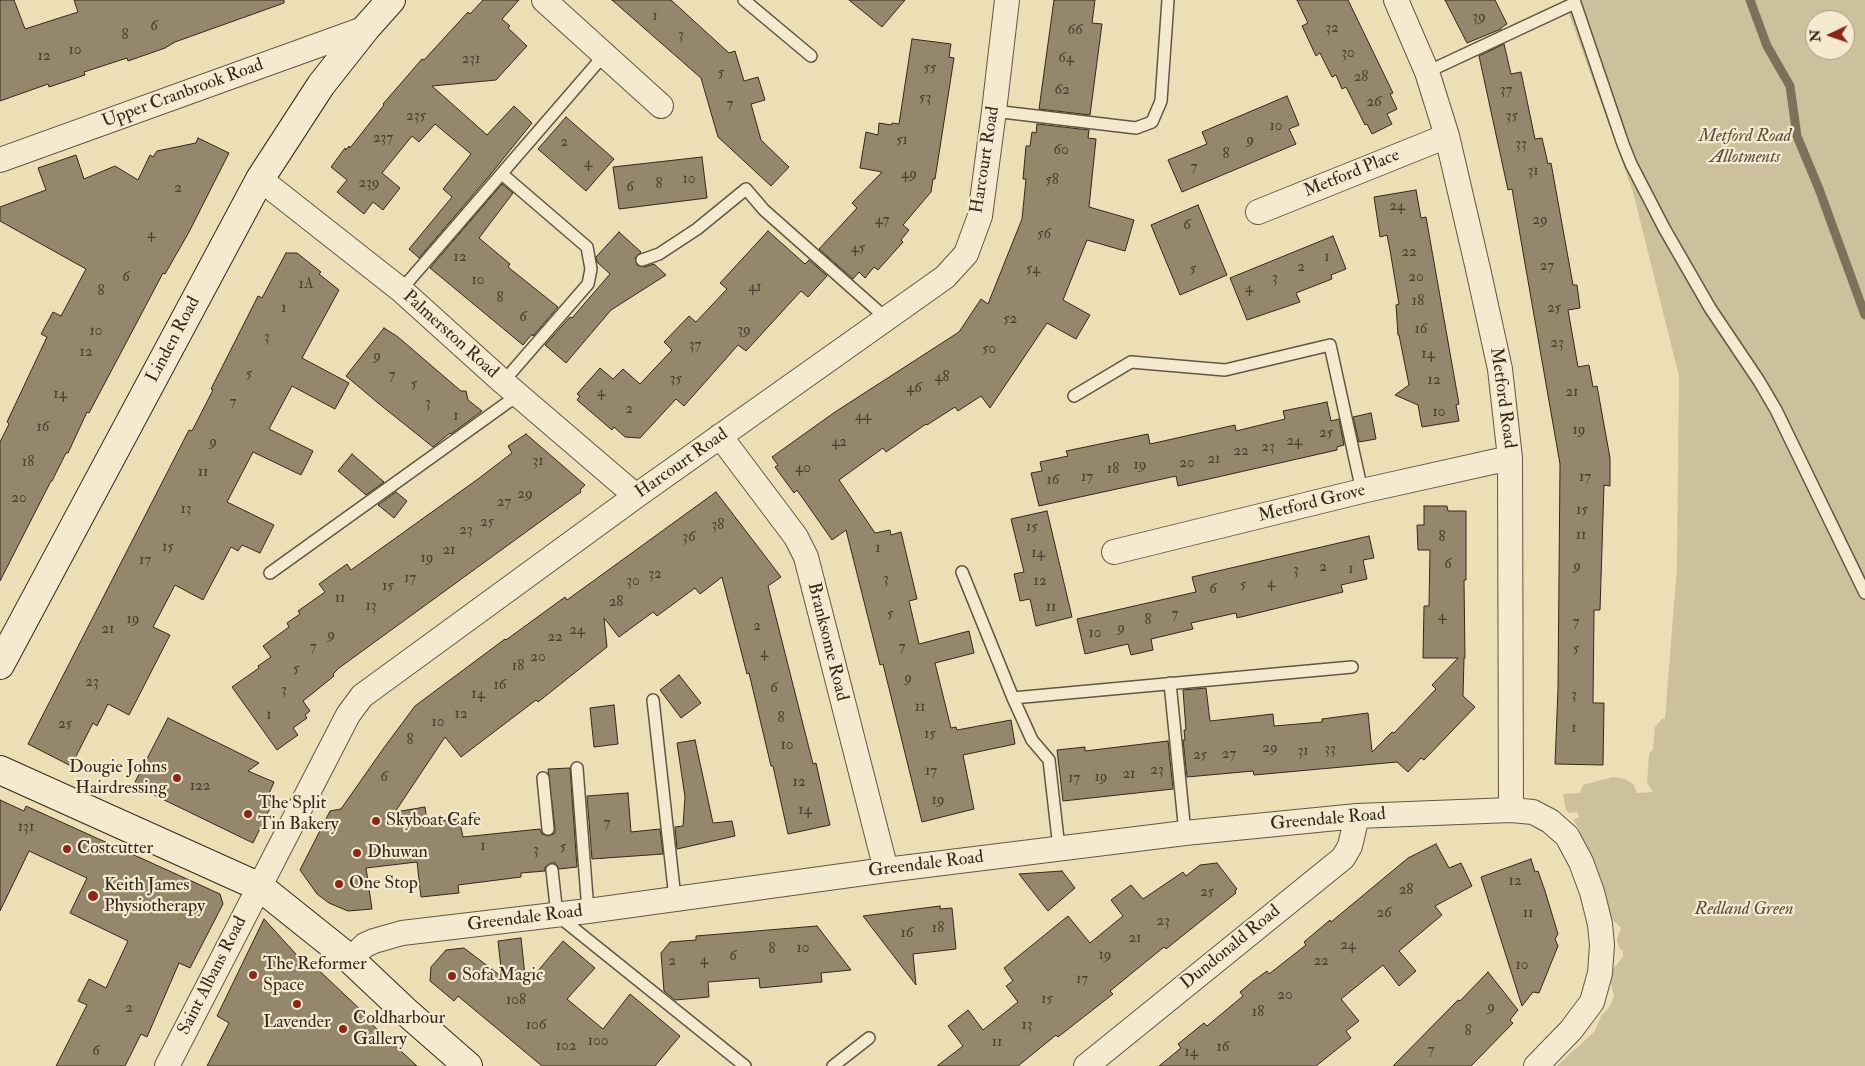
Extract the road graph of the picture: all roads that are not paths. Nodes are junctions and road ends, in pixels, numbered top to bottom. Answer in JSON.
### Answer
{"nodes":[{"id":1,"x":392,"y":0,"type":"edge"},
{"id":2,"x":544,"y":0,"type":"edge"},
{"id":3,"x":744,"y":0,"type":"edge"},
{"id":4,"x":1007,"y":0,"type":"edge"},
{"id":5,"x":1168,"y":0,"type":"edge"},
{"id":6,"x":1396,"y":0,"type":"edge"},
{"id":7,"x":366,"y":28,"type":"junction"},
{"id":8,"x":605,"y":54,"type":"junction"},
{"id":9,"x":812,"y":56,"type":"dead end"},
{"id":10,"x":1427,"y":72,"type":"junction"},
{"id":11,"x":661,"y":106,"type":"dead end"},
{"id":12,"x":994,"y":111,"type":"junction"},
{"id":13,"x":1447,"y":136,"type":"junction"},
{"id":14,"x":0,"y":160,"type":"edge"},
{"id":15,"x":502,"y":174,"type":"junction"},
{"id":16,"x":260,"y":179,"type":"junction"},
{"id":17,"x":1258,"y":212,"type":"dead end"},
{"id":18,"x":642,"y":260,"type":"dead end"},
{"id":19,"x":400,"y":290,"type":"junction"},
{"id":20,"x":887,"y":318,"type":"junction"},
{"id":21,"x":510,"y":388,"type":"junction"},
{"id":22,"x":1074,"y":396,"type":"dead end"},
{"id":23,"x":720,"y":436,"type":"junction"},
{"id":24,"x":1510,"y":458,"type":"junction"},
{"id":25,"x":1362,"y":491,"type":"junction"},
{"id":26,"x":636,"y":496,"type":"junction"},
{"id":27,"x":1114,"y":552,"type":"dead end"},
{"id":28,"x":962,"y":572,"type":"dead end"},
{"id":29,"x":270,"y":573,"type":"dead end"},
{"id":30,"x":1865,"y":593,"type":"edge"},
{"id":31,"x":0,"y":664,"type":"edge"},
{"id":32,"x":1352,"y":667,"type":"dead end"},
{"id":33,"x":1170,"y":683,"type":"junction"},
{"id":34,"x":1013,"y":698,"type":"junction"},
{"id":35,"x":653,"y":700,"type":"dead end"},
{"id":36,"x":577,"y":768,"type":"dead end"},
{"id":37,"x":0,"y":770,"type":"edge"},
{"id":38,"x":543,"y":778,"type":"dead end"},
{"id":39,"x":1511,"y":810,"type":"junction"},
{"id":40,"x":1357,"y":816,"type":"junction"},
{"id":41,"x":548,"y":829,"type":"dead end"},
{"id":42,"x":1185,"y":833,"type":"junction"},
{"id":43,"x":1059,"y":848,"type":"junction"},
{"id":44,"x":552,"y":870,"type":"dead end"},
{"id":45,"x":886,"y":870,"type":"junction"},
{"id":46,"x":260,"y":887,"type":"junction"},
{"id":47,"x":675,"y":898,"type":"junction"},
{"id":48,"x":588,"y":911,"type":"junction"},
{"id":49,"x":557,"y":915,"type":"junction"},
{"id":50,"x":350,"y":959,"type":"junction"},
{"id":51,"x":869,"y":1038,"type":"dead end"},
{"id":52,"x":167,"y":1066,"type":"edge"},
{"id":53,"x":468,"y":1066,"type":"edge"},
{"id":54,"x":745,"y":1066,"type":"edge"},
{"id":55,"x":833,"y":1066,"type":"edge"},
{"id":56,"x":1086,"y":1066,"type":"edge"},
{"id":57,"x":1536,"y":1066,"type":"edge"}],
"edges":[{"from":1,"to":7,"type":"main road","name":"Linden Road"},
{"from":2,"to":8,"type":"street"},
{"from":3,"to":9,"type":"lane"},
{"from":4,"to":12,"type":"street","name":"Harcourt Road"},
{"from":5,"to":12,"type":"lane"},
{"from":6,"to":10,"type":"street","name":"Metford Road"},
{"from":7,"to":14,"type":"street","name":"Upper Cranbrook Road"},
{"from":7,"to":16,"type":"main road","name":"Linden Road"},
{"from":8,"to":11,"type":"street"},
{"from":8,"to":15,"type":"lane"},
{"from":10,"to":13,"type":"street","name":"Metford Road"},
{"from":10,"to":30,"type":"lane"},
{"from":12,"to":20,"type":"street","name":"Harcourt Road"},
{"from":13,"to":17,"type":"street","name":"Metford Place"},
{"from":13,"to":24,"type":"street","name":"Metford Road"},
{"from":15,"to":19,"type":"lane"},
{"from":15,"to":21,"type":"lane"},
{"from":16,"to":19,"type":"street","name":"Palmerston Road"},
{"from":16,"to":31,"type":"main road","name":"Linden Road"},
{"from":18,"to":20,"type":"lane"},
{"from":19,"to":21,"type":"street","name":"Palmerston Road"},
{"from":20,"to":23,"type":"street","name":"Harcourt Road"},
{"from":21,"to":26,"type":"street","name":"Palmerston Road"},
{"from":21,"to":29,"type":"lane"},
{"from":22,"to":25,"type":"lane"},
{"from":23,"to":26,"type":"street","name":"Harcourt Road"},
{"from":23,"to":45,"type":"street","name":"Branksome Road"},
{"from":24,"to":25,"type":"street","name":"Metford Grove"},
{"from":24,"to":39,"type":"street","name":"Metford Road"},
{"from":25,"to":27,"type":"street","name":"Metford Grove"},
{"from":26,"to":46,"type":"street","name":"Harcourt Road"},
{"from":28,"to":34,"type":"lane"},
{"from":32,"to":33,"type":"lane"},
{"from":33,"to":34,"type":"lane"},
{"from":33,"to":42,"type":"lane"},
{"from":34,"to":43,"type":"lane"},
{"from":35,"to":47,"type":"lane"},
{"from":36,"to":48,"type":"lane"},
{"from":37,"to":46,"type":"main road"},
{"from":38,"to":41,"type":"lane"},
{"from":39,"to":40,"type":"street","name":"Greendale Road"},
{"from":39,"to":57,"type":"street","name":"Greendale Road"},
{"from":40,"to":42,"type":"street","name":"Greendale Road"},
{"from":40,"to":56,"type":"street","name":"Dundonald Road"},
{"from":42,"to":43,"type":"street","name":"Greendale Road"},
{"from":43,"to":45,"type":"street","name":"Greendale Road"},
{"from":44,"to":49,"type":"lane"},
{"from":45,"to":47,"type":"street","name":"Greendale Road"},
{"from":46,"to":50,"type":"main road"},
{"from":46,"to":52,"type":"street","name":"Saint Albans Road"},
{"from":47,"to":48,"type":"street","name":"Greendale Road"},
{"from":48,"to":49,"type":"street","name":"Greendale Road"},
{"from":49,"to":50,"type":"street","name":"Greendale Road"},
{"from":49,"to":54,"type":"lane"},
{"from":50,"to":53,"type":"main road"},
{"from":51,"to":55,"type":"lane"}]}
